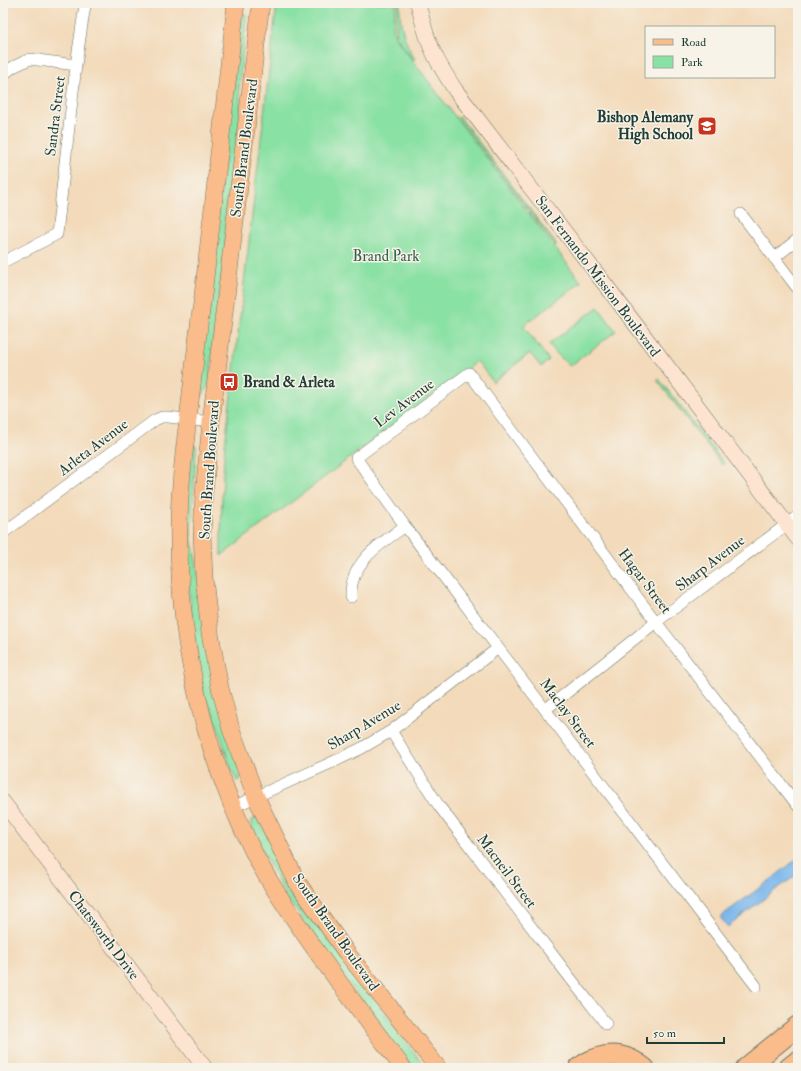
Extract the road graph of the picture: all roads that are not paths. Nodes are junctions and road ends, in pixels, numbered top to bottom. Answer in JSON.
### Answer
{"nodes":[{"id":1,"x":86,"y":3,"type":"edge"},
{"id":2,"x":236,"y":3,"type":"edge"},
{"id":3,"x":261,"y":3,"type":"edge"},
{"id":4,"x":418,"y":3,"type":"edge"},
{"id":5,"x":76,"y":65,"type":"junction"},
{"id":6,"x":3,"y":74,"type":"edge"},
{"id":7,"x":741,"y":214,"type":"dead end"},
{"id":8,"x":798,"y":239,"type":"edge"},
{"id":9,"x":774,"y":258,"type":"junction"},
{"id":10,"x":3,"y":262,"type":"edge"},
{"id":11,"x":798,"y":289,"type":"edge"},
{"id":12,"x":469,"y":373,"type":"joint"},
{"id":13,"x":188,"y":418,"type":"junction"},
{"id":14,"x":211,"y":422,"type":"junction"},
{"id":15,"x":356,"y":458,"type":"joint"},
{"id":16,"x":792,"y":520,"type":"edge"},
{"id":17,"x":405,"y":526,"type":"junction"},
{"id":18,"x":3,"y":533,"type":"edge"},
{"id":19,"x":798,"y":539,"type":"edge"},
{"id":20,"x":351,"y":596,"type":"dead end"},
{"id":21,"x":656,"y":622,"type":"junction"},
{"id":22,"x":498,"y":648,"type":"junction"},
{"id":23,"x":546,"y":709,"type":"junction"},
{"id":24,"x":391,"y":730,"type":"junction"},
{"id":25,"x":256,"y":797,"type":"junction"},
{"id":26,"x":3,"y":802,"type":"edge"},
{"id":27,"x":798,"y":806,"type":"edge"},
{"id":28,"x":233,"y":807,"type":"junction"},
{"id":29,"x":756,"y":986,"type":"dead end"},
{"id":30,"x":606,"y":1024,"type":"dead end"},
{"id":31,"x":798,"y":1026,"type":"edge"},
{"id":32,"x":798,"y":1061,"type":"edge"},
{"id":33,"x":205,"y":1068,"type":"edge"},
{"id":34,"x":403,"y":1068,"type":"edge"},
{"id":35,"x":438,"y":1068,"type":"edge"},
{"id":36,"x":579,"y":1068,"type":"edge"},
{"id":37,"x":644,"y":1068,"type":"edge"},
{"id":38,"x":746,"y":1068,"type":"edge"},
{"id":39,"x":789,"y":1068,"type":"edge"}],
"edges":[{"from":1,"to":5,"type":"street","name":"Sandra Street"},
{"from":2,"to":13,"type":"main road","name":"South Brand Boulevard"},
{"from":3,"to":14,"type":"main road","name":"South Brand Boulevard"},
{"from":4,"to":16,"type":"main road","name":"San Fernando Mission Boulevard"},
{"from":5,"to":6,"type":"street"},
{"from":5,"to":10,"type":"street","name":"Sandra Street"},
{"from":7,"to":9,"type":"street"},
{"from":8,"to":9,"type":"street"},
{"from":9,"to":11,"type":"street"},
{"from":12,"to":15,"type":"street","name":"Lev Avenue"},
{"from":12,"to":21,"type":"street","name":"Hagar Street"},
{"from":13,"to":14,"type":"street","name":"Arleta Avenue"},
{"from":13,"to":18,"type":"street","name":"Arleta Avenue"},
{"from":13,"to":28,"type":"main road","name":"South Brand Boulevard"},
{"from":14,"to":25,"type":"main road","name":"South Brand Boulevard"},
{"from":15,"to":17,"type":"street","name":"Maclay Street"},
{"from":16,"to":19,"type":"main road","name":"San Fernando Mission Boulevard"},
{"from":16,"to":21,"type":"street","name":"Sharp Avenue"},
{"from":17,"to":20,"type":"street"},
{"from":17,"to":22,"type":"street","name":"Maclay Street"},
{"from":21,"to":23,"type":"street","name":"Sharp Avenue"},
{"from":21,"to":27,"type":"street","name":"Hagar Street"},
{"from":22,"to":23,"type":"street","name":"Maclay Street"},
{"from":22,"to":24,"type":"street","name":"Sharp Avenue"},
{"from":23,"to":29,"type":"street","name":"Maclay Street"},
{"from":24,"to":25,"type":"street","name":"Sharp Avenue"},
{"from":24,"to":30,"type":"street","name":"Macneil Street"},
{"from":25,"to":28,"type":"street","name":"Sharp Avenue"},
{"from":25,"to":35,"type":"main road","name":"South Brand Boulevard"},
{"from":26,"to":33,"type":"main road","name":"Chatsworth Drive"},
{"from":28,"to":34,"type":"main road","name":"South Brand Boulevard"},
{"from":31,"to":38,"type":"highway"},
{"from":32,"to":39,"type":"highway"},
{"from":36,"to":37,"type":"highway"}]}
